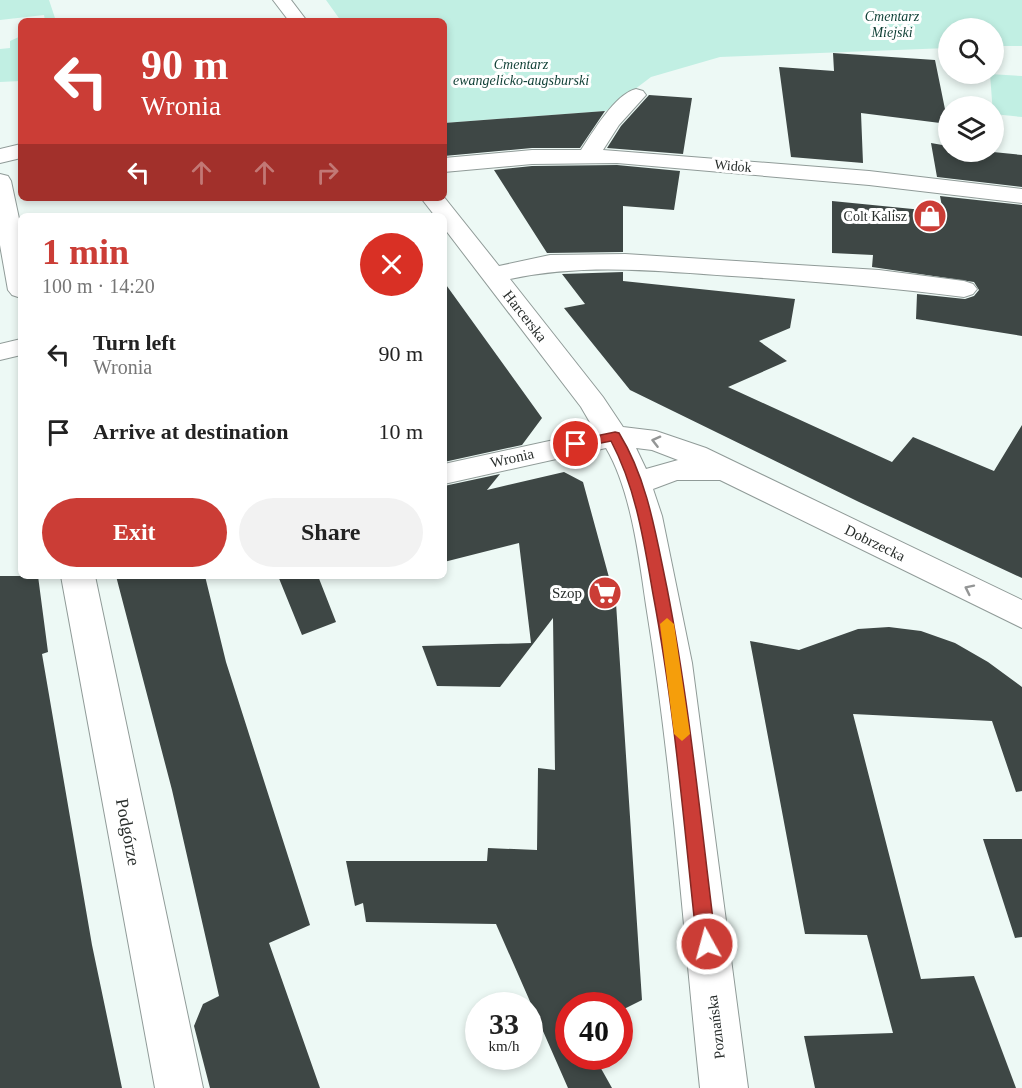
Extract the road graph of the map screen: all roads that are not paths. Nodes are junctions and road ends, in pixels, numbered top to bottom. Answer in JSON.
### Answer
{"nodes":[{"id":1,"x":282,"y":0,"type":"edge"},
{"id":2,"x":296,"y":18,"type":"edge"},
{"id":3,"x":636,"y":94,"type":"dead end"},
{"id":4,"x":18,"y":152,"type":"edge"},
{"id":5,"x":588,"y":155,"type":"junction"},
{"id":6,"x":0,"y":156,"type":"edge"},
{"id":7,"x":447,"y":165,"type":"edge"},
{"id":8,"x":0,"y":181,"type":"edge"},
{"id":9,"x":1022,"y":196,"type":"edge"},
{"id":10,"x":435,"y":201,"type":"edge"},
{"id":11,"x":445,"y":213,"type":"edge"},
{"id":12,"x":447,"y":216,"type":"edge"},
{"id":13,"x":18,"y":274,"type":"edge"},
{"id":14,"x":493,"y":275,"type":"junction"},
{"id":15,"x":964,"y":289,"type":"dead end"},
{"id":16,"x":18,"y":348,"type":"edge"},
{"id":17,"x":0,"y":352,"type":"edge"},
{"id":18,"x":615,"y":436,"type":"junction"},
{"id":19,"x":729,"y":471,"type":"junction"},
{"id":20,"x":447,"y":473,"type":"edge"},
{"id":21,"x":636,"y":484,"type":"junction"},
{"id":22,"x":79,"y":579,"type":"edge"},
{"id":23,"x":1022,"y":615,"type":"edge"},
{"id":24,"x":722,"y":1087,"type":"edge"},
{"id":25,"x":179,"y":1088,"type":"edge"}],
"edges":[{"from":1,"to":2,"type":"street"},
{"from":3,"to":5,"type":"street"},
{"from":4,"to":6,"type":"street"},
{"from":5,"to":7,"type":"street","name":"Widok"},
{"from":5,"to":9,"type":"street","name":"Widok"},
{"from":8,"to":13,"type":"street"},
{"from":10,"to":11,"type":"street","name":"Harcerska"},
{"from":12,"to":14,"type":"street","name":"Harcerska"},
{"from":14,"to":15,"type":"street"},
{"from":14,"to":18,"type":"street","name":"Harcerska"},
{"from":16,"to":17,"type":"street"},
{"from":19,"to":18,"type":"street","name":"Dobrzecka","one_way":true},
{"from":18,"to":20,"type":"street","name":"Wronia"},
{"from":18,"to":21,"type":"street","name":"Poznańska"},
{"from":19,"to":21,"type":"street","name":"Dobrzecka"},
{"from":23,"to":19,"type":"street","name":"Dobrzecka","one_way":true},
{"from":21,"to":24,"type":"street","name":"Poznańska"},
{"from":22,"to":25,"type":"street","name":"Podgórze"}]}
